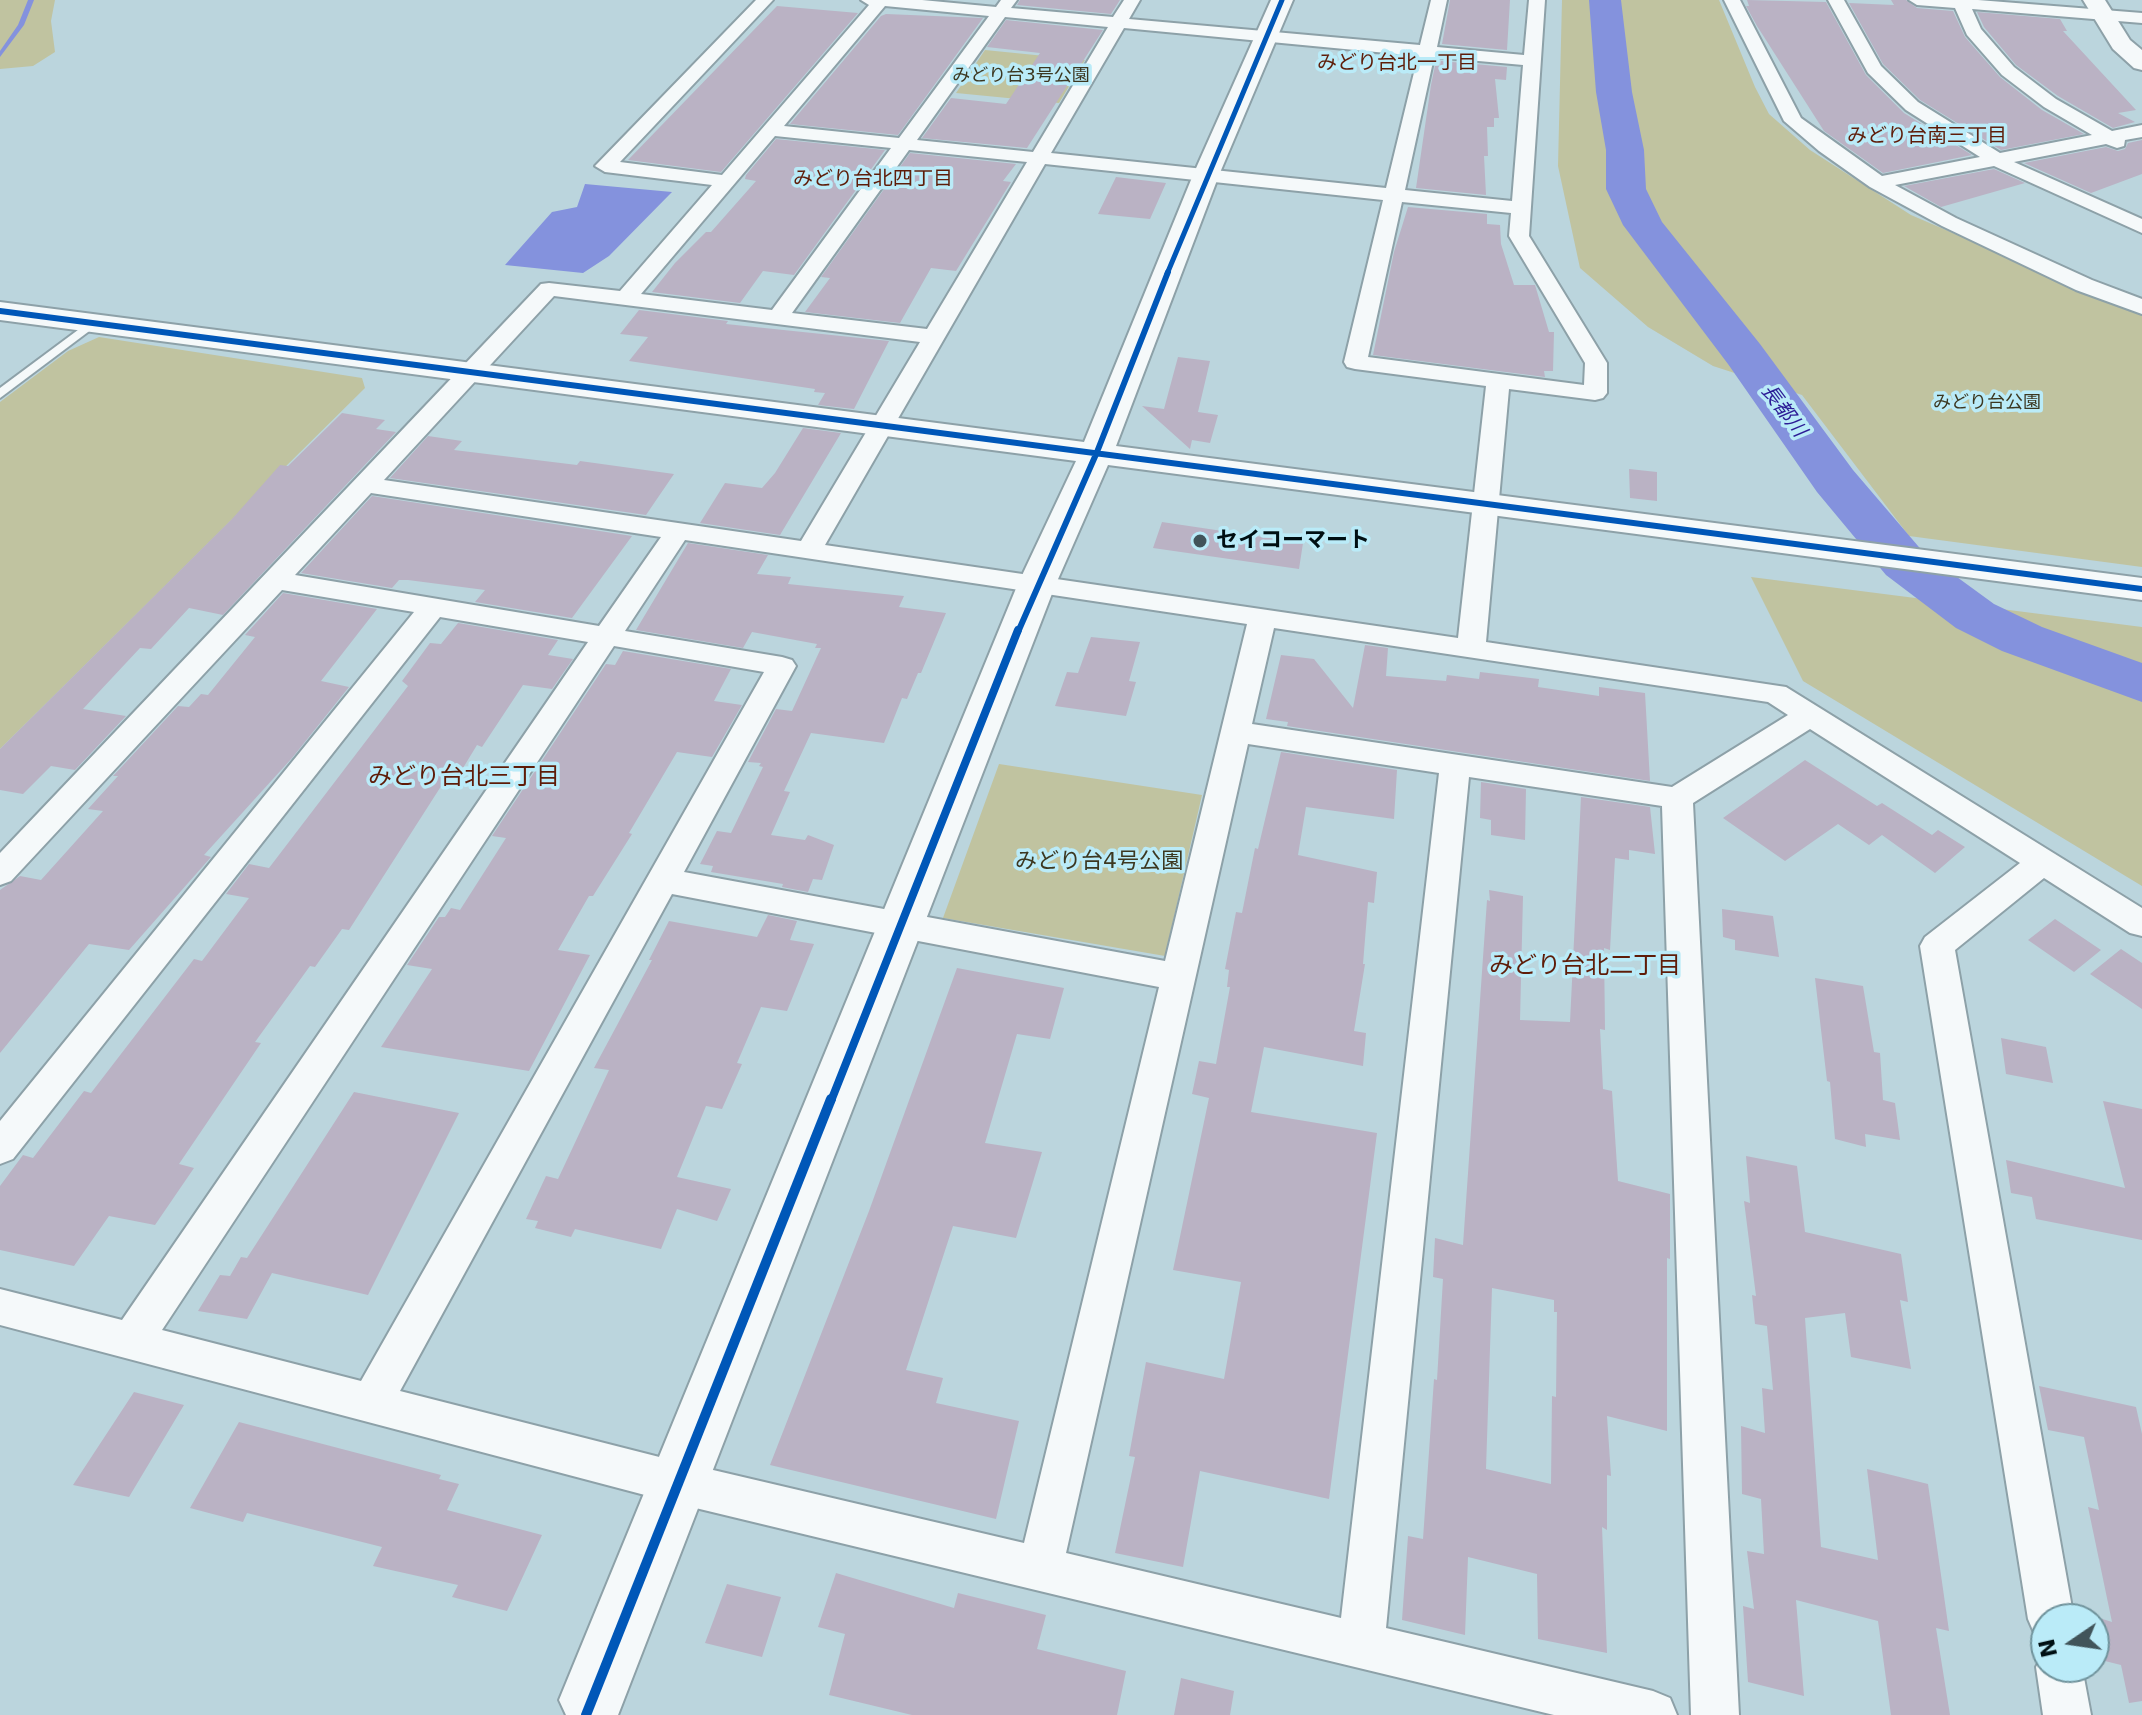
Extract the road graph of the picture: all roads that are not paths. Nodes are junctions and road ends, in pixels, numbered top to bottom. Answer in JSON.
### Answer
{"nodes":[{"id":1,"x":765,"y":0,"type":"edge"},
{"id":2,"x":877,"y":0,"type":"edge"},
{"id":3,"x":1132,"y":0,"type":"edge"},
{"id":4,"x":1439,"y":0,"type":"edge"},
{"id":5,"x":1537,"y":0,"type":"edge"},
{"id":6,"x":1732,"y":0,"type":"edge"},
{"id":7,"x":1836,"y":0,"type":"edge"},
{"id":8,"x":1917,"y":0,"type":"edge"},
{"id":9,"x":1961,"y":2,"type":"edge"},
{"id":10,"x":1005,"y":6,"type":"edge"},
{"id":11,"x":2098,"y":7,"type":"edge"},
{"id":12,"x":2142,"y":18,"type":"edge"},
{"id":13,"x":1274,"y":19,"type":"edge"},
{"id":14,"x":1118,"y":23,"type":"junction"},
{"id":15,"x":1427,"y":53,"type":"junction"},
{"id":16,"x":1533,"y":61,"type":"junction"},
{"id":17,"x":2142,"y":63,"type":"edge"},
{"id":18,"x":770,"y":130,"type":"junction"},
{"id":19,"x":2142,"y":131,"type":"edge"},
{"id":20,"x":2109,"y":138,"type":"junction"},
{"id":21,"x":904,"y":144,"type":"junction"},
{"id":22,"x":2142,"y":153,"type":"edge"},
{"id":23,"x":1039,"y":159,"type":"junction"},
{"id":24,"x":1995,"y":159,"type":"junction"},
{"id":25,"x":1206,"y":175,"type":"junction"},
{"id":26,"x":726,"y":181,"type":"junction"},
{"id":27,"x":1877,"y":183,"type":"junction"},
{"id":28,"x":1393,"y":196,"type":"junction"},
{"id":29,"x":1521,"y":208,"type":"junction"},
{"id":30,"x":2142,"y":227,"type":"edge"},
{"id":31,"x":626,"y":298,"type":"junction"},
{"id":32,"x":2142,"y":307,"type":"edge"},
{"id":33,"x":0,"y":311,"type":"edge"},
{"id":34,"x":779,"y":316,"type":"junction"},
{"id":35,"x":94,"y":323,"type":"junction"},
{"id":36,"x":934,"y":337,"type":"junction"},
{"id":37,"x":470,"y":374,"type":"junction"},
{"id":38,"x":1498,"y":380,"type":"junction"},
{"id":39,"x":0,"y":394,"type":"edge"},
{"id":40,"x":883,"y":424,"type":"junction"},
{"id":41,"x":1097,"y":452,"type":"junction"},
{"id":42,"x":365,"y":485,"type":"junction"},
{"id":43,"x":1486,"y":503,"type":"junction"},
{"id":44,"x":677,"y":532,"type":"junction"},
{"id":45,"x":808,"y":552,"type":"junction"},
{"id":46,"x":274,"y":580,"type":"junction"},
{"id":47,"x":1036,"y":586,"type":"junction"},
{"id":48,"x":2142,"y":589,"type":"edge"},
{"id":49,"x":433,"y":607,"type":"junction"},
{"id":50,"x":1262,"y":619,"type":"junction"},
{"id":51,"x":607,"y":635,"type":"junction"},
{"id":52,"x":1471,"y":650,"type":"junction"},
{"id":53,"x":1810,"y":715,"type":"junction"},
{"id":54,"x":1236,"y":732,"type":"junction"},
{"id":55,"x":1455,"y":765,"type":"junction"},
{"id":56,"x":1677,"y":798,"type":"junction"},
{"id":57,"x":2043,"y":862,"type":"junction"},
{"id":58,"x":0,"y":873,"type":"edge"},
{"id":59,"x":663,"y":880,"type":"junction"},
{"id":60,"x":902,"y":924,"type":"junction"},
{"id":61,"x":2142,"y":924,"type":"edge"},
{"id":62,"x":1178,"y":977,"type":"junction"},
{"id":63,"x":0,"y":1148,"type":"edge"},
{"id":64,"x":0,"y":1307,"type":"edge"},
{"id":65,"x":131,"y":1341,"type":"junction"},
{"id":66,"x":371,"y":1403,"type":"junction"},
{"id":67,"x":679,"y":1483,"type":"junction"},
{"id":68,"x":1040,"y":1569,"type":"junction"},
{"id":69,"x":2048,"y":1603,"type":"edge"},
{"id":70,"x":1361,"y":1645,"type":"junction"},
{"id":71,"x":2062,"y":1683,"type":"edge"},
{"id":72,"x":589,"y":1708,"type":"edge"},
{"id":73,"x":1653,"y":1715,"type":"edge"},
{"id":74,"x":1715,"y":1715,"type":"edge"},
{"id":75,"x":2067,"y":1715,"type":"edge"}],
"edges":[{"from":1,"to":26,"type":"street"},
{"from":2,"to":10,"type":"street"},
{"from":2,"to":18,"type":"street"},
{"from":3,"to":14,"type":"street"},
{"from":4,"to":15,"type":"street"},
{"from":5,"to":16,"type":"street"},
{"from":6,"to":27,"type":"street"},
{"from":7,"to":24,"type":"street"},
{"from":8,"to":9,"type":"street"},
{"from":9,"to":11,"type":"street"},
{"from":9,"to":20,"type":"street"},
{"from":10,"to":14,"type":"street"},
{"from":10,"to":21,"type":"street"},
{"from":11,"to":12,"type":"street"},
{"from":11,"to":17,"type":"street"},
{"from":13,"to":14,"type":"street"},
{"from":13,"to":15,"type":"street"},
{"from":13,"to":25,"type":"street"},
{"from":14,"to":23,"type":"street"},
{"from":15,"to":16,"type":"street"},
{"from":15,"to":28,"type":"street"},
{"from":16,"to":29,"type":"street"},
{"from":18,"to":21,"type":"street"},
{"from":18,"to":26,"type":"street"},
{"from":19,"to":20,"type":"street"},
{"from":20,"to":22,"type":"street"},
{"from":20,"to":24,"type":"street"},
{"from":21,"to":23,"type":"street"},
{"from":21,"to":34,"type":"street"},
{"from":23,"to":25,"type":"street"},
{"from":23,"to":36,"type":"street"},
{"from":24,"to":27,"type":"street"},
{"from":24,"to":30,"type":"street"},
{"from":25,"to":28,"type":"street"},
{"from":25,"to":41,"type":"street"},
{"from":26,"to":31,"type":"street"},
{"from":27,"to":32,"type":"street"},
{"from":28,"to":29,"type":"street"},
{"from":28,"to":38,"type":"street"},
{"from":29,"to":38,"type":"street"},
{"from":31,"to":34,"type":"street"},
{"from":31,"to":37,"type":"street"},
{"from":33,"to":35,"type":"street"},
{"from":34,"to":36,"type":"street"},
{"from":35,"to":37,"type":"street"},
{"from":35,"to":39,"type":"lane"},
{"from":36,"to":40,"type":"street"},
{"from":37,"to":40,"type":"street"},
{"from":37,"to":42,"type":"street"},
{"from":38,"to":43,"type":"street"},
{"from":40,"to":41,"type":"street"},
{"from":40,"to":45,"type":"street"},
{"from":41,"to":43,"type":"street"},
{"from":41,"to":47,"type":"street"},
{"from":42,"to":44,"type":"street"},
{"from":42,"to":46,"type":"street"},
{"from":43,"to":48,"type":"street"},
{"from":43,"to":52,"type":"street"},
{"from":44,"to":45,"type":"street"},
{"from":44,"to":51,"type":"street"},
{"from":45,"to":47,"type":"street"},
{"from":46,"to":49,"type":"street"},
{"from":46,"to":58,"type":"street"},
{"from":47,"to":50,"type":"street"},
{"from":47,"to":60,"type":"street"},
{"from":49,"to":51,"type":"street"},
{"from":49,"to":63,"type":"street"},
{"from":50,"to":52,"type":"street"},
{"from":50,"to":54,"type":"street"},
{"from":51,"to":59,"type":"street"},
{"from":51,"to":65,"type":"street"},
{"from":52,"to":53,"type":"street"},
{"from":53,"to":56,"type":"street"},
{"from":53,"to":57,"type":"street"},
{"from":54,"to":55,"type":"street"},
{"from":54,"to":62,"type":"street"},
{"from":55,"to":56,"type":"street"},
{"from":55,"to":70,"type":"street"},
{"from":56,"to":74,"type":"street"},
{"from":57,"to":61,"type":"street"},
{"from":57,"to":69,"type":"street"},
{"from":59,"to":60,"type":"street"},
{"from":59,"to":66,"type":"street"},
{"from":60,"to":62,"type":"street"},
{"from":60,"to":67,"type":"street"},
{"from":62,"to":68,"type":"street"},
{"from":64,"to":65,"type":"street"},
{"from":65,"to":66,"type":"street"},
{"from":66,"to":67,"type":"street"},
{"from":67,"to":68,"type":"street"},
{"from":67,"to":72,"type":"street"},
{"from":68,"to":70,"type":"street"},
{"from":70,"to":73,"type":"street"},
{"from":71,"to":75,"type":"street"}]}
